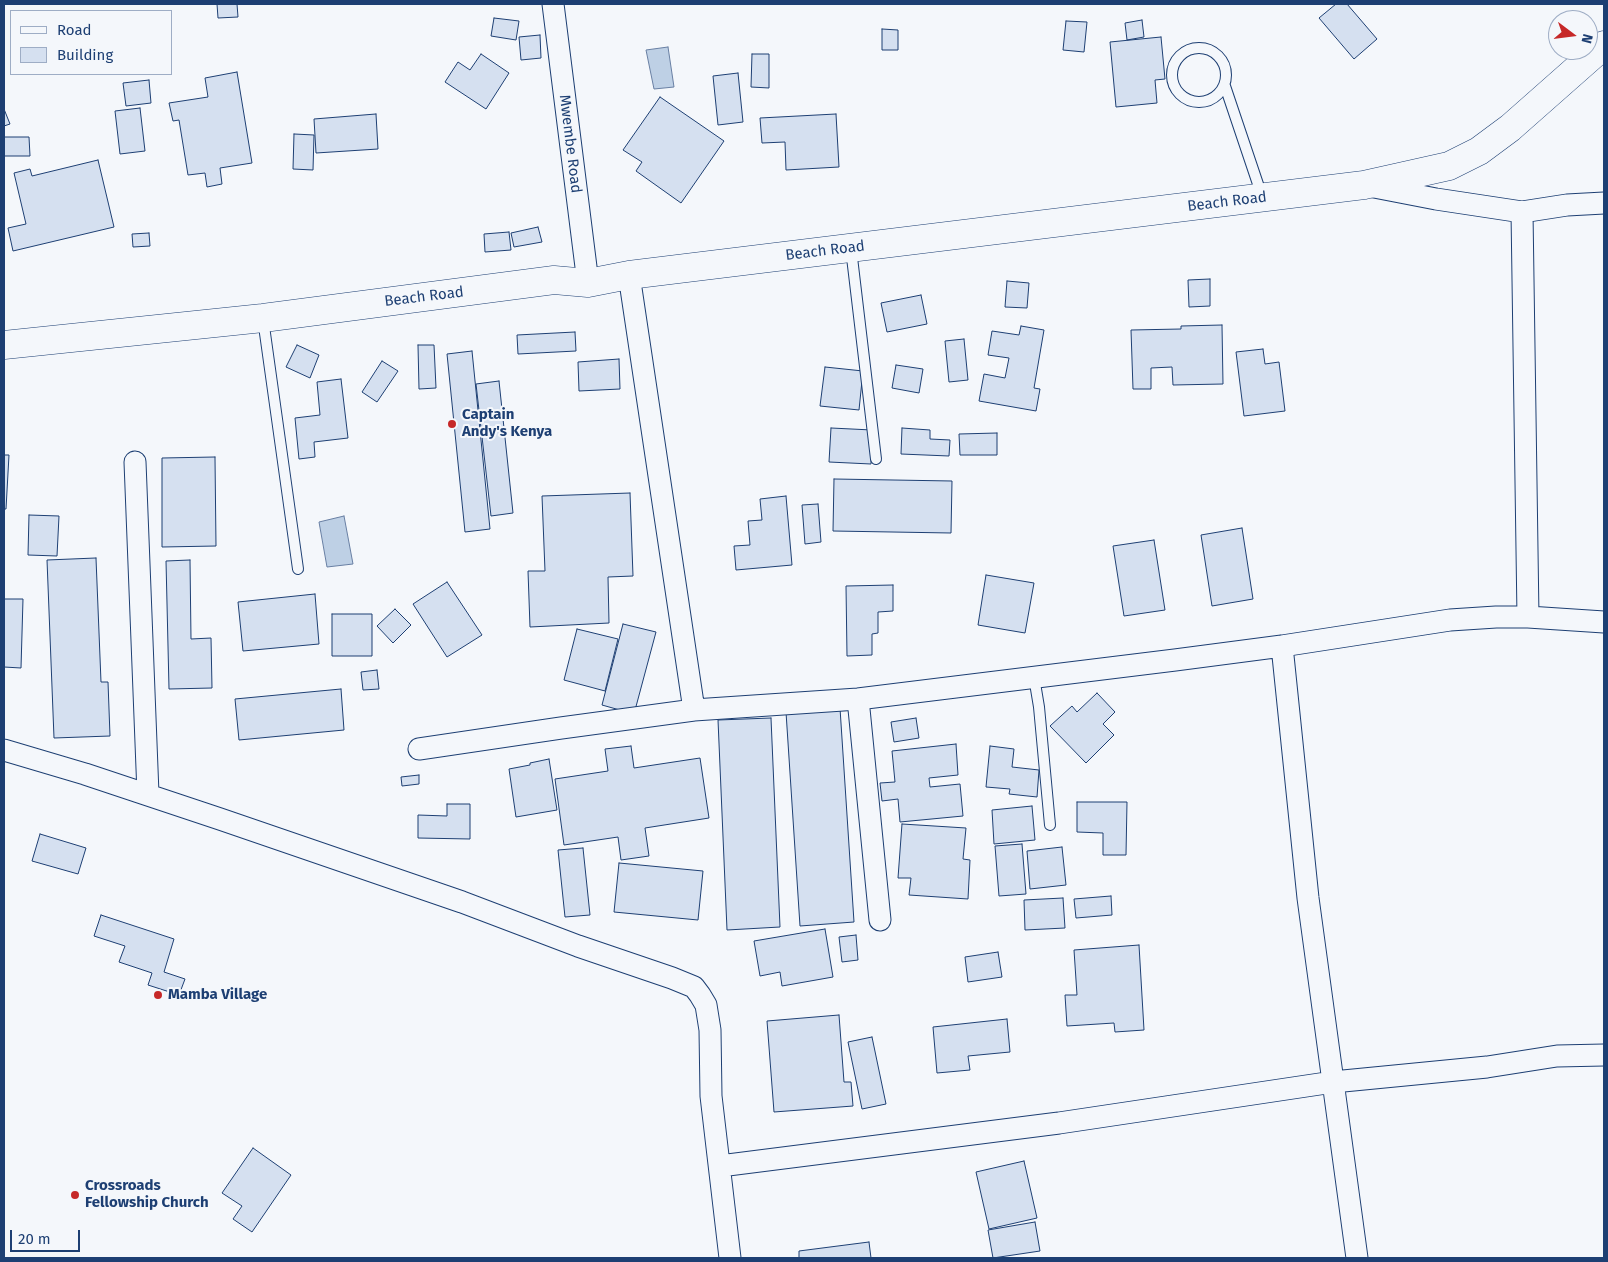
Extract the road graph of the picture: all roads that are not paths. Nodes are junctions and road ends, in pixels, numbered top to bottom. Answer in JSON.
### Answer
{"nodes":[{"id":1,"x":553,"y":4,"type":"edge"},
{"id":2,"x":1604,"y":45,"type":"edge"},
{"id":3,"x":1224,"y":86,"type":"junction"},
{"id":4,"x":1364,"y":185,"type":"junction"},
{"id":5,"x":1263,"y":198,"type":"junction"},
{"id":6,"x":1604,"y":203,"type":"edge"},
{"id":7,"x":1522,"y":212,"type":"junction"},
{"id":8,"x":851,"y":248,"type":"junction"},
{"id":9,"x":629,"y":275,"type":"junction"},
{"id":10,"x":588,"y":283,"type":"junction"},
{"id":11,"x":263,"y":318,"type":"junction"},
{"id":12,"x":4,"y":345,"type":"edge"},
{"id":13,"x":876,"y":459,"type":"dead end"},
{"id":14,"x":135,"y":462,"type":"dead end"},
{"id":15,"x":298,"y":569,"type":"dead end"},
{"id":16,"x":1528,"y":618,"type":"junction"},
{"id":17,"x":1604,"y":622,"type":"edge"},
{"id":18,"x":1282,"y":646,"type":"junction"},
{"id":19,"x":1034,"y":677,"type":"junction"},
{"id":20,"x":858,"y":699,"type":"junction"},
{"id":21,"x":694,"y":710,"type":"junction"},
{"id":22,"x":419,"y":749,"type":"dead end"},
{"id":23,"x":4,"y":750,"type":"edge"},
{"id":24,"x":148,"y":794,"type":"junction"},
{"id":25,"x":1050,"y":825,"type":"dead end"},
{"id":26,"x":880,"y":920,"type":"dead end"},
{"id":27,"x":1604,"y":1055,"type":"edge"},
{"id":28,"x":1333,"y":1082,"type":"junction"},
{"id":29,"x":720,"y":1166,"type":"junction"},
{"id":30,"x":730,"y":1258,"type":"edge"},
{"id":31,"x":1357,"y":1258,"type":"edge"}],
"edges":[{"from":1,"to":10,"type":"street","name":"Mwembe Road"},
{"from":2,"to":4,"type":"main road","name":"Beach Road"},
{"from":3,"to":3,"type":"lane"},
{"from":3,"to":5,"type":"lane"},
{"from":4,"to":5,"type":"main road","name":"Beach Road"},
{"from":4,"to":7,"type":"street"},
{"from":5,"to":8,"type":"main road","name":"Beach Road"},
{"from":6,"to":7,"type":"street"},
{"from":7,"to":16,"type":"street"},
{"from":8,"to":9,"type":"main road","name":"Beach Road"},
{"from":8,"to":13,"type":"lane"},
{"from":9,"to":10,"type":"main road","name":"Beach Road"},
{"from":9,"to":21,"type":"street"},
{"from":10,"to":11,"type":"main road","name":"Beach Road"},
{"from":11,"to":12,"type":"main road","name":"Beach Road"},
{"from":11,"to":15,"type":"lane"},
{"from":14,"to":24,"type":"street"},
{"from":16,"to":17,"type":"street"},
{"from":16,"to":18,"type":"street"},
{"from":18,"to":19,"type":"street"},
{"from":18,"to":28,"type":"street"},
{"from":19,"to":20,"type":"street"},
{"from":19,"to":25,"type":"lane"},
{"from":20,"to":21,"type":"street"},
{"from":20,"to":26,"type":"street"},
{"from":21,"to":22,"type":"street"},
{"from":23,"to":24,"type":"street"},
{"from":24,"to":29,"type":"street"},
{"from":27,"to":28,"type":"street"},
{"from":28,"to":29,"type":"street"},
{"from":28,"to":31,"type":"street"},
{"from":29,"to":30,"type":"street"}]}
